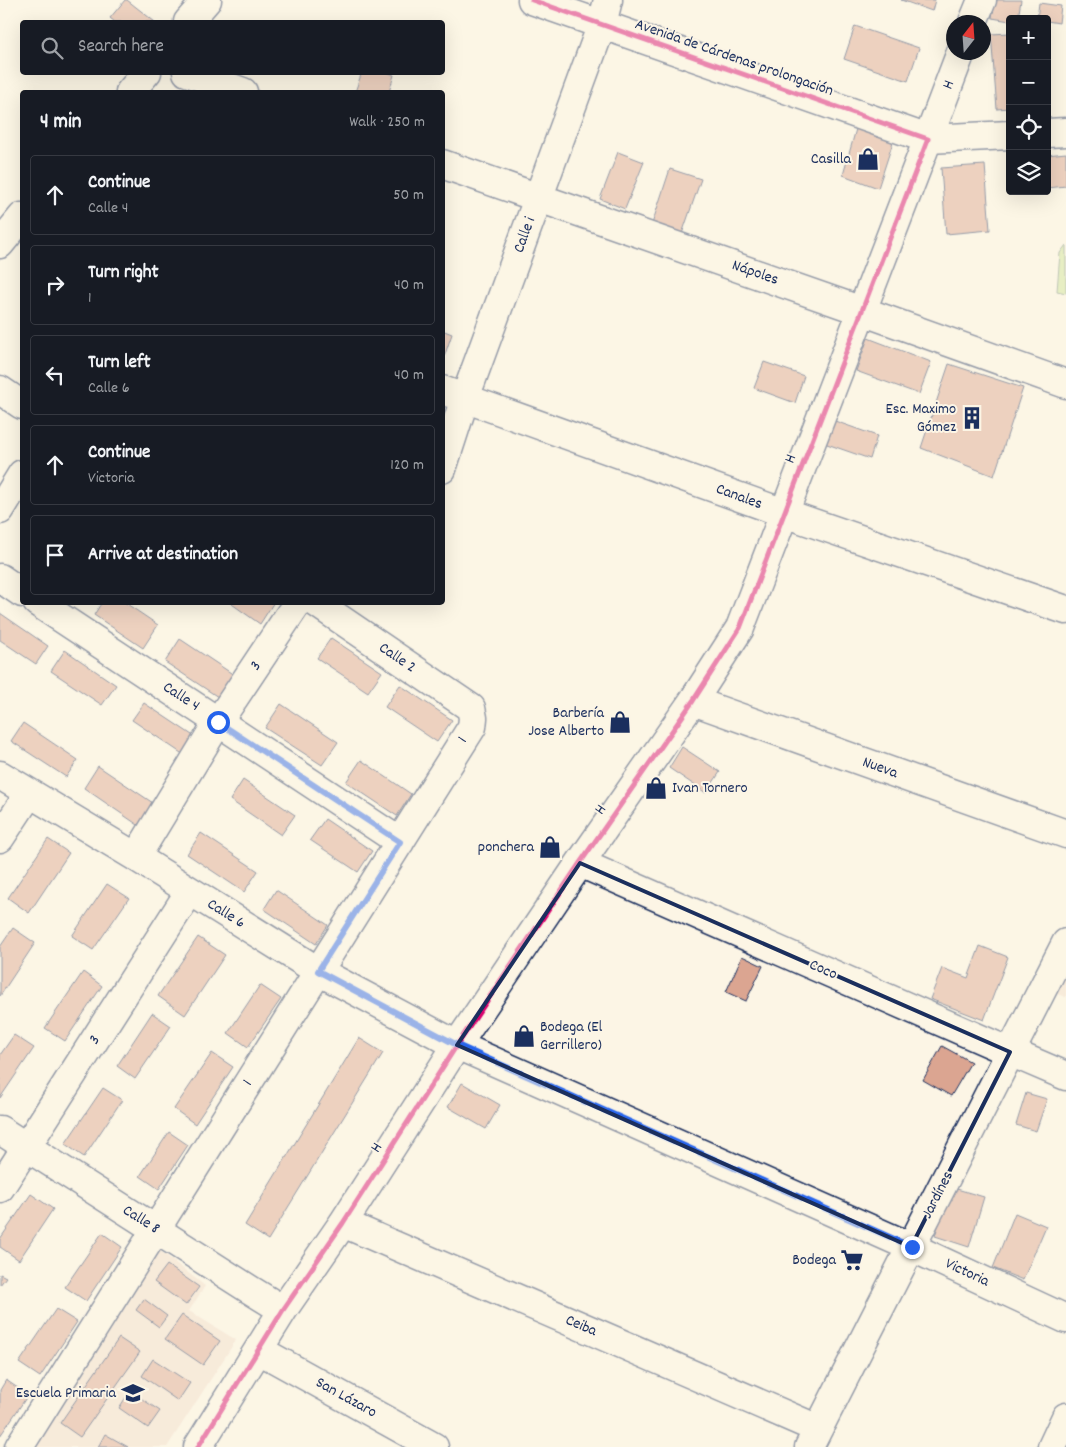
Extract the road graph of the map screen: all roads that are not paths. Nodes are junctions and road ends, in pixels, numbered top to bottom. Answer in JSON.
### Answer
{"nodes":[{"id":1,"x":207,"y":0,"type":"edge"},
{"id":2,"x":532,"y":0,"type":"edge"},
{"id":3,"x":982,"y":0,"type":"edge"},
{"id":4,"x":605,"y":12,"type":"edge"},
{"id":5,"x":976,"y":15,"type":"edge"},
{"id":6,"x":190,"y":20,"type":"edge"},
{"id":7,"x":958,"y":60,"type":"edge"},
{"id":8,"x":144,"y":75,"type":"edge"},
{"id":9,"x":195,"y":75,"type":"edge"},
{"id":10,"x":132,"y":90,"type":"edge"},
{"id":11,"x":237,"y":90,"type":"edge"},
{"id":12,"x":1066,"y":132,"type":"edge"},
{"id":13,"x":1051,"y":133,"type":"edge"},
{"id":14,"x":1006,"y":135,"type":"edge"},
{"id":15,"x":928,"y":139,"type":"junction"},
{"id":16,"x":445,"y":165,"type":"edge"},
{"id":17,"x":539,"y":198,"type":"junction"},
{"id":18,"x":862,"y":311,"type":"junction"},
{"id":19,"x":1066,"y":384,"type":"edge"},
{"id":20,"x":0,"y":390,"type":"edge"},
{"id":21,"x":454,"y":394,"type":"edge"},
{"id":22,"x":20,"y":405,"type":"edge"},
{"id":23,"x":445,"y":450,"type":"edge"},
{"id":24,"x":20,"y":477,"type":"edge"},
{"id":25,"x":0,"y":510,"type":"edge"},
{"id":26,"x":784,"y":514,"type":"junction"},
{"id":27,"x":0,"y":578,"type":"edge"},
{"id":28,"x":20,"y":592,"type":"edge"},
{"id":29,"x":42,"y":605,"type":"edge"},
{"id":30,"x":296,"y":605,"type":"edge"},
{"id":31,"x":319,"y":605,"type":"edge"},
{"id":32,"x":1066,"y":610,"type":"edge"},
{"id":33,"x":693,"y":701,"type":"junction"},
{"id":34,"x":472,"y":718,"type":"joint"},
{"id":35,"x":218,"y":722,"type":"junction"},
{"id":36,"x":0,"y":775,"type":"edge"},
{"id":37,"x":29,"y":794,"type":"junction"},
{"id":38,"x":1066,"y":834,"type":"edge"},
{"id":39,"x":0,"y":838,"type":"edge"},
{"id":40,"x":400,"y":842,"type":"junction"},
{"id":41,"x":136,"y":857,"type":"junction"},
{"id":42,"x":580,"y":863,"type":"junction"},
{"id":43,"x":190,"y":891,"type":"junction"},
{"id":44,"x":1066,"y":943,"type":"edge"},
{"id":45,"x":318,"y":971,"type":"junction"},
{"id":46,"x":457,"y":1045,"type":"junction"},
{"id":47,"x":1010,"y":1052,"type":"junction"},
{"id":48,"x":1066,"y":1076,"type":"edge"},
{"id":49,"x":0,"y":1130,"type":"edge"},
{"id":50,"x":26,"y":1147,"type":"junction"},
{"id":51,"x":0,"y":1188,"type":"edge"},
{"id":52,"x":343,"y":1223,"type":"junction"},
{"id":53,"x":156,"y":1230,"type":"junction"},
{"id":54,"x":912,"y":1247,"type":"junction"},
{"id":55,"x":284,"y":1310,"type":"junction"},
{"id":56,"x":1066,"y":1319,"type":"edge"},
{"id":57,"x":259,"y":1350,"type":"junction"},
{"id":58,"x":1066,"y":1417,"type":"edge"},
{"id":59,"x":814,"y":1438,"type":"edge"},
{"id":60,"x":19,"y":1447,"type":"edge"},
{"id":61,"x":198,"y":1447,"type":"edge"},
{"id":62,"x":434,"y":1447,"type":"edge"},
{"id":63,"x":1052,"y":1447,"type":"edge"}],
"edges":[{"from":1,"to":6,"type":"street"},
{"from":2,"to":4,"type":"street","name":"Avenida de Cárdenas prolongación"},
{"from":3,"to":5,"type":"street"},
{"from":4,"to":15,"type":"street","name":"Avenida de Cárdenas prolongación"},
{"from":4,"to":17,"type":"street","name":"Calle i"},
{"from":7,"to":15,"type":"street","name":"H"},
{"from":8,"to":10,"type":"street"},
{"from":9,"to":11,"type":"street"},
{"from":12,"to":13,"type":"street"},
{"from":14,"to":15,"type":"street"},
{"from":15,"to":18,"type":"street","name":"H"},
{"from":16,"to":17,"type":"street","name":"Nápoles"},
{"from":17,"to":18,"type":"street","name":"Nápoles"},
{"from":17,"to":21,"type":"street","name":"Calle i"},
{"from":18,"to":19,"type":"street","name":"Nápoles"},
{"from":18,"to":26,"type":"street","name":"H"},
{"from":20,"to":22,"type":"street"},
{"from":21,"to":23,"type":"street","name":"Calle i"},
{"from":21,"to":26,"type":"street","name":"Canales"},
{"from":24,"to":25,"type":"street"},
{"from":26,"to":32,"type":"street","name":"Canales"},
{"from":26,"to":33,"type":"street","name":"H"},
{"from":27,"to":28,"type":"street"},
{"from":29,"to":35,"type":"street","name":"Calle 4"},
{"from":30,"to":35,"type":"street","name":"3"},
{"from":31,"to":34,"type":"street","name":"Calle 2"},
{"from":33,"to":38,"type":"street","name":"Nueva"},
{"from":33,"to":42,"type":"street","name":"H"},
{"from":34,"to":40,"type":"street","name":"1"},
{"from":35,"to":40,"type":"street","name":"Calle 4"},
{"from":35,"to":41,"type":"street","name":"3"},
{"from":36,"to":37,"type":"street","name":"Calle 6"},
{"from":37,"to":39,"type":"street"},
{"from":37,"to":41,"type":"street","name":"Calle 6"},
{"from":40,"to":45,"type":"street","name":"1"},
{"from":41,"to":43,"type":"street","name":"Calle 6"},
{"from":42,"to":46,"type":"street","name":"H"},
{"from":42,"to":47,"type":"street","name":"Coco"},
{"from":43,"to":45,"type":"street","name":"Calle 6"},
{"from":43,"to":50,"type":"street","name":"3"},
{"from":44,"to":47,"type":"street","name":"Jardínes"},
{"from":45,"to":46,"type":"street","name":"Calle 6"},
{"from":45,"to":53,"type":"street","name":"1"},
{"from":46,"to":52,"type":"street","name":"H"},
{"from":46,"to":54,"type":"street","name":"Victoria"},
{"from":47,"to":48,"type":"street","name":"Coco"},
{"from":47,"to":54,"type":"street","name":"Jardínes"},
{"from":49,"to":50,"type":"street","name":"Calle 8"},
{"from":50,"to":51,"type":"street","name":"3"},
{"from":50,"to":53,"type":"street","name":"Calle 8"},
{"from":52,"to":55,"type":"street","name":"H"},
{"from":52,"to":59,"type":"street","name":"Ceiba"},
{"from":53,"to":55,"type":"street","name":"Calle 8"},
{"from":53,"to":60,"type":"street","name":"1"},
{"from":54,"to":56,"type":"street","name":"Victoria"},
{"from":54,"to":59,"type":"street","name":"Jardínes"},
{"from":55,"to":57,"type":"street","name":"H"},
{"from":57,"to":61,"type":"street","name":"H"},
{"from":57,"to":62,"type":"street","name":"San Lázaro"},
{"from":58,"to":63,"type":"street"}]}
